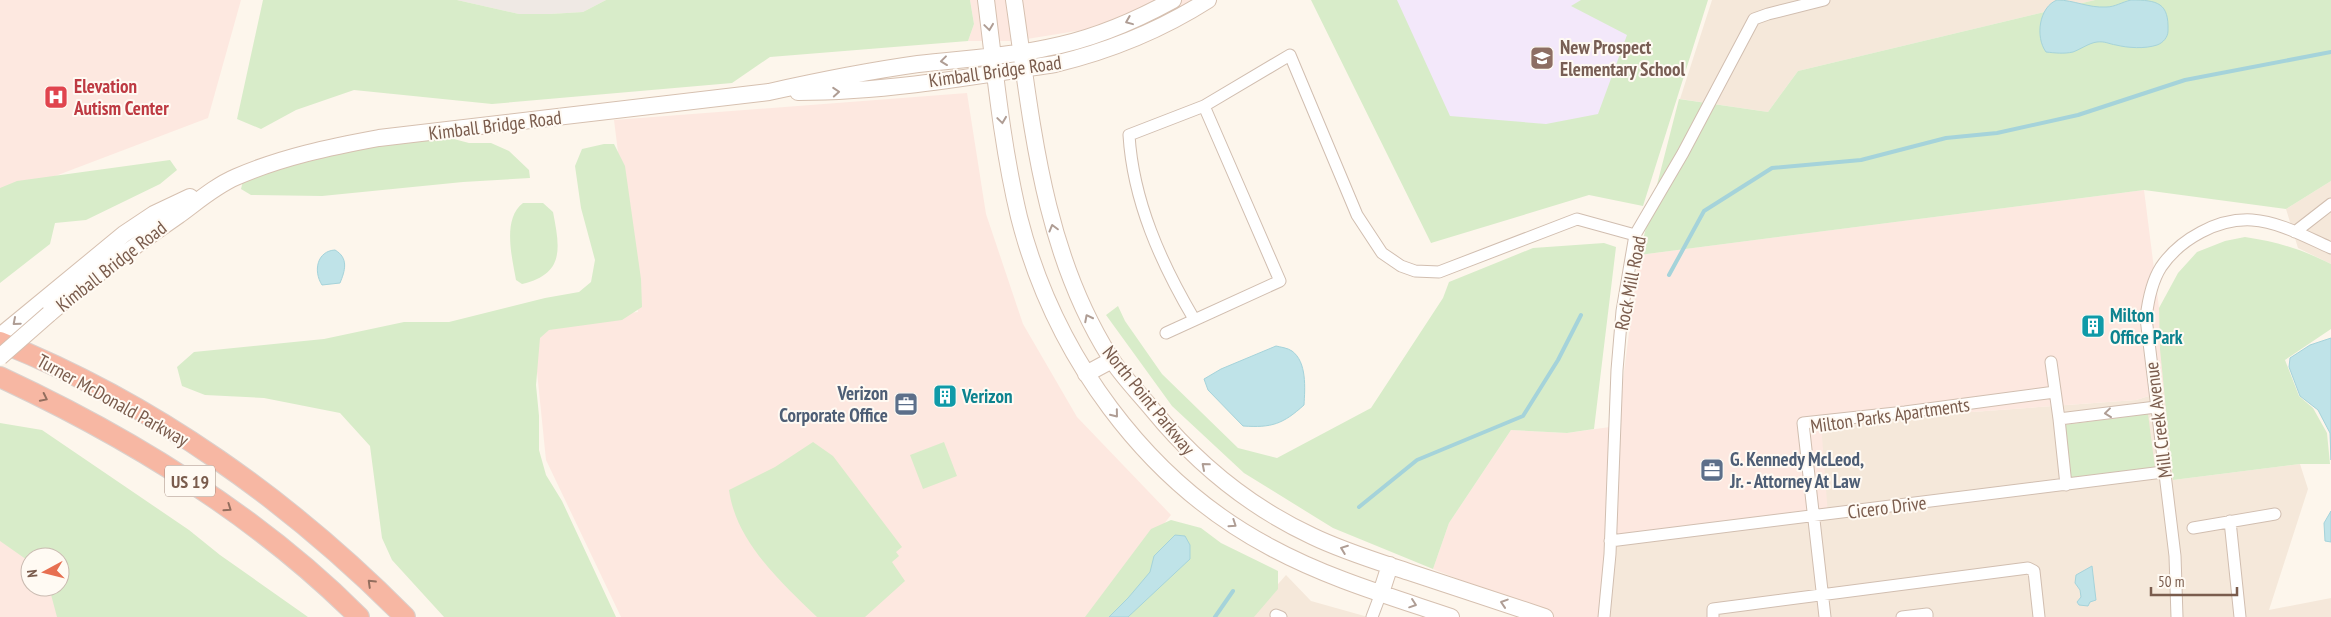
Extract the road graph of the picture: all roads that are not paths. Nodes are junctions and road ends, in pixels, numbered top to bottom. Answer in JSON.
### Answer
{"nodes":[{"id":1,"x":986,"y":0,"type":"edge"},
{"id":2,"x":1014,"y":0,"type":"edge"},
{"id":3,"x":1173,"y":0,"type":"edge"},
{"id":4,"x":1208,"y":0,"type":"edge"},
{"id":5,"x":1824,"y":0,"type":"edge"},
{"id":6,"x":993,"y":55,"type":"junction"},
{"id":7,"x":1022,"y":60,"type":"junction"},
{"id":8,"x":995,"y":72,"type":"junction"},
{"id":9,"x":769,"y":92,"type":"junction"},
{"id":10,"x":1204,"y":106,"type":"junction"},
{"id":11,"x":227,"y":182,"type":"junction"},
{"id":12,"x":2331,"y":204,"type":"edge"},
{"id":13,"x":2295,"y":232,"type":"junction"},
{"id":14,"x":1636,"y":235,"type":"junction"},
{"id":15,"x":2331,"y":248,"type":"edge"},
{"id":16,"x":1194,"y":319,"type":"junction"},
{"id":17,"x":1166,"y":333,"type":"dead end"},
{"id":18,"x":0,"y":336,"type":"edge"},
{"id":19,"x":0,"y":342,"type":"edge"},
{"id":20,"x":0,"y":357,"type":"edge"},
{"id":21,"x":1112,"y":360,"type":"junction"},
{"id":22,"x":2051,"y":362,"type":"dead end"},
{"id":23,"x":1086,"y":374,"type":"junction"},
{"id":24,"x":0,"y":377,"type":"edge"},
{"id":25,"x":2055,"y":392,"type":"junction"},
{"id":26,"x":2156,"y":407,"type":"junction"},
{"id":27,"x":2059,"y":419,"type":"junction"},
{"id":28,"x":2164,"y":472,"type":"junction"},
{"id":29,"x":2066,"y":485,"type":"junction"},
{"id":30,"x":2275,"y":514,"type":"dead end"},
{"id":31,"x":1813,"y":516,"type":"junction"},
{"id":32,"x":2230,"y":521,"type":"junction"},
{"id":33,"x":2193,"y":528,"type":"dead end"},
{"id":34,"x":1610,"y":541,"type":"junction"},
{"id":35,"x":1390,"y":565,"type":"junction"},
{"id":36,"x":1381,"y":593,"type":"junction"},
{"id":37,"x":1822,"y":595,"type":"junction"},
{"id":38,"x":358,"y":617,"type":"edge"},
{"id":39,"x":405,"y":617,"type":"edge"},
{"id":40,"x":1372,"y":617,"type":"edge"},
{"id":41,"x":1451,"y":617,"type":"edge"},
{"id":42,"x":1545,"y":617,"type":"edge"},
{"id":43,"x":1604,"y":617,"type":"edge"},
{"id":44,"x":1713,"y":617,"type":"edge"},
{"id":45,"x":1825,"y":617,"type":"edge"},
{"id":46,"x":1902,"y":617,"type":"edge"},
{"id":47,"x":1927,"y":617,"type":"edge"},
{"id":48,"x":2039,"y":617,"type":"edge"},
{"id":49,"x":2177,"y":617,"type":"edge"},
{"id":50,"x":2240,"y":617,"type":"edge"}],
"edges":[{"from":1,"to":6,"type":"street","name":"North Point Parkway","one_way":true},
{"from":2,"to":7,"type":"street","name":"North Point Parkway"},
{"from":3,"to":7,"type":"street","name":"Kimball Bridge Road","one_way":true},
{"from":4,"to":7,"type":"street","name":"Kimball Bridge Road"},
{"from":5,"to":14,"type":"street","name":"Rock Mill Road"},
{"from":6,"to":7,"type":"street","name":"Kimball Bridge Road"},
{"from":6,"to":8,"type":"street","name":"North Point Parkway"},
{"from":6,"to":9,"type":"street","name":"Kimball Bridge Road","one_way":true},
{"from":7,"to":8,"type":"street","name":"Kimball Bridge Road"},
{"from":21,"to":7,"type":"street","name":"North Point Parkway","one_way":true},
{"from":9,"to":8,"type":"street","name":"Kimball Bridge Road","one_way":true},
{"from":8,"to":23,"type":"street","name":"North Point Parkway","one_way":true},
{"from":9,"to":11,"type":"street","name":"Kimball Bridge Road"},
{"from":10,"to":14,"type":"street"},
{"from":10,"to":16,"type":"street"},
{"from":10,"to":16,"type":"street"},
{"from":11,"to":18,"type":"street","name":"Kimball Bridge Road","one_way":true},
{"from":11,"to":20,"type":"street","name":"Kimball Bridge Road","bridge":true},
{"from":12,"to":13,"type":"street"},
{"from":13,"to":15,"type":"street","name":"Mill Creek Avenue"},
{"from":13,"to":26,"type":"street","name":"Mill Creek Avenue"},
{"from":14,"to":34,"type":"street","name":"Rock Mill Road"},
{"from":16,"to":17,"type":"street"},
{"from":39,"to":19,"type":"highway","name":"Turner McDonald Parkway","number":"US 19","one_way":true},
{"from":21,"to":23,"type":"street"},
{"from":35,"to":21,"type":"street","name":"North Point Parkway","one_way":true},
{"from":22,"to":25,"type":"street"},
{"from":23,"to":36,"type":"street","name":"North Point Parkway","one_way":true},
{"from":24,"to":38,"type":"highway","name":"Turner McDonald Parkway","number":"US 19","one_way":true},
{"from":25,"to":27,"type":"street"},
{"from":25,"to":31,"type":"street","name":"Milton Parks Apartments"},
{"from":26,"to":27,"type":"street","one_way":true},
{"from":26,"to":28,"type":"street","name":"Mill Creek Avenue"},
{"from":27,"to":29,"type":"street"},
{"from":28,"to":29,"type":"street","name":"Cicero Drive"},
{"from":28,"to":49,"type":"street","name":"Mill Creek Avenue"},
{"from":29,"to":31,"type":"street","name":"Cicero Drive"},
{"from":30,"to":32,"type":"street"},
{"from":31,"to":34,"type":"street","name":"Cicero Drive"},
{"from":31,"to":37,"type":"street","name":"Milton Parks Apartments"},
{"from":32,"to":33,"type":"street"},
{"from":32,"to":50,"type":"street"},
{"from":34,"to":43,"type":"street","name":"Rock Mill Road"},
{"from":35,"to":36,"type":"street"},
{"from":42,"to":35,"type":"street","name":"North Point Parkway","one_way":true},
{"from":36,"to":40,"type":"street"},
{"from":36,"to":41,"type":"street","name":"North Point Parkway","one_way":true},
{"from":37,"to":44,"type":"street"},
{"from":37,"to":45,"type":"street","name":"Milton Parks Apartments"},
{"from":37,"to":48,"type":"street"},
{"from":46,"to":47,"type":"street"}]}
